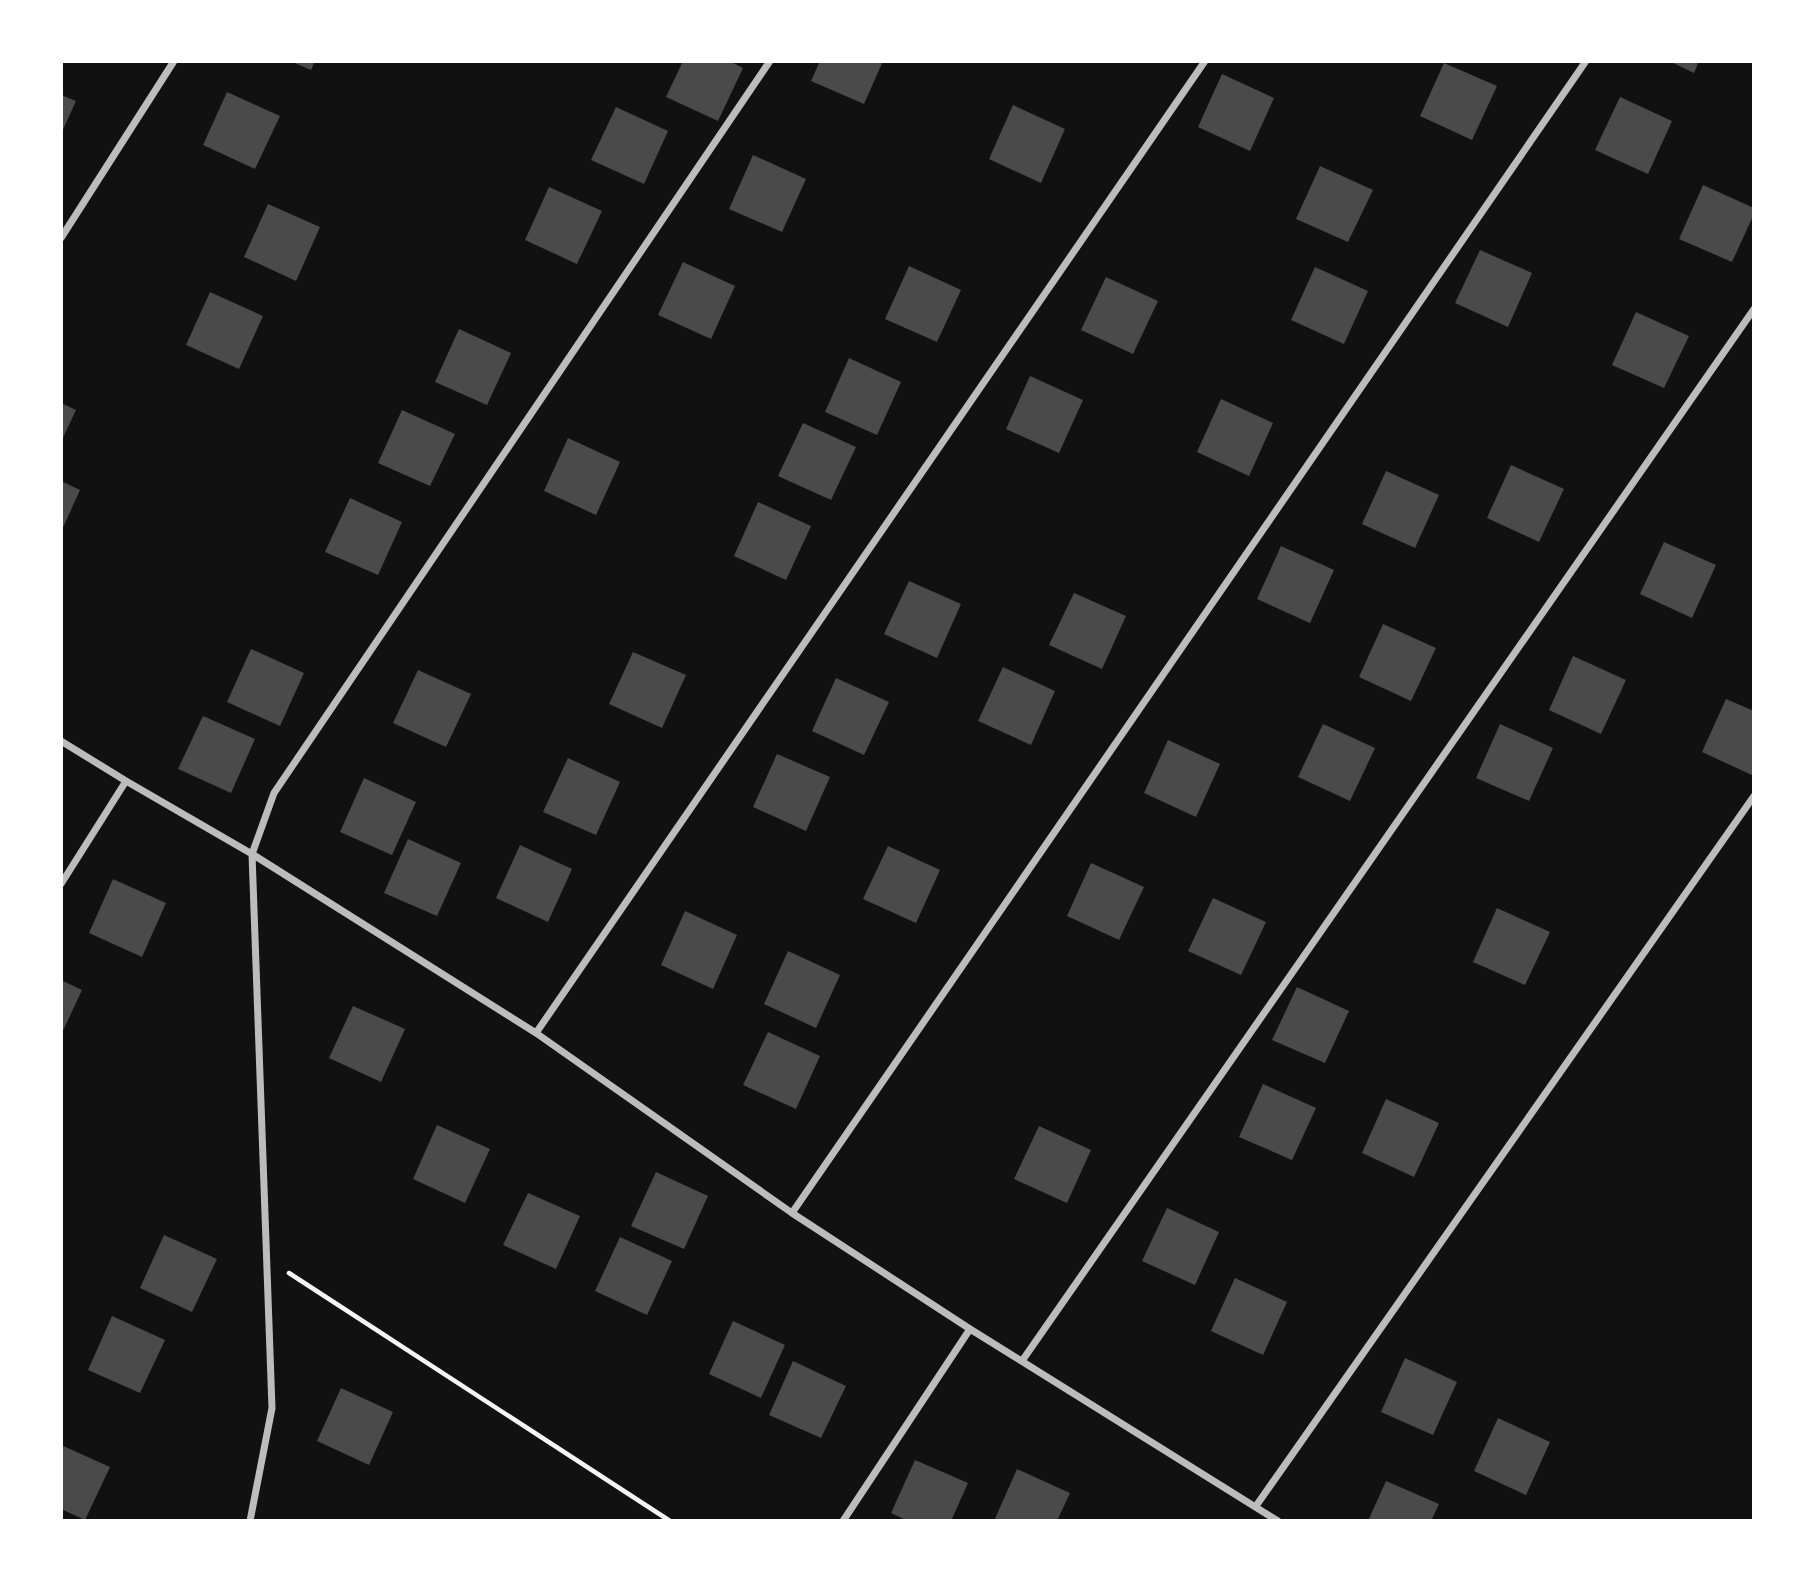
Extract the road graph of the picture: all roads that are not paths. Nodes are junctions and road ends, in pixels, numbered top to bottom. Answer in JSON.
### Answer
{"nodes":[{"id":1,"x":174,"y":61,"type":"edge"},
{"id":2,"x":770,"y":61,"type":"edge"},
{"id":3,"x":1205,"y":61,"type":"edge"},
{"id":4,"x":1586,"y":61,"type":"edge"},
{"id":5,"x":61,"y":239,"type":"edge"},
{"id":6,"x":1754,"y":309,"type":"edge"},
{"id":7,"x":61,"y":741,"type":"edge"},
{"id":8,"x":126,"y":781,"type":"junction"},
{"id":9,"x":1754,"y":796,"type":"edge"},
{"id":10,"x":251,"y":854,"type":"junction"},
{"id":11,"x":61,"y":884,"type":"edge"},
{"id":12,"x":536,"y":1033,"type":"junction"},
{"id":13,"x":792,"y":1213,"type":"junction"},
{"id":14,"x":970,"y":1329,"type":"junction"},
{"id":15,"x":1022,"y":1361,"type":"junction"},
{"id":16,"x":1256,"y":1506,"type":"junction"},
{"id":17,"x":250,"y":1521,"type":"edge"},
{"id":18,"x":843,"y":1521,"type":"edge"},
{"id":19,"x":1278,"y":1521,"type":"edge"}],
"edges":[{"from":1,"to":5,"type":"street"},
{"from":2,"to":10,"type":"street"},
{"from":3,"to":12,"type":"street"},
{"from":4,"to":13,"type":"street"},
{"from":6,"to":15,"type":"street"},
{"from":7,"to":8,"type":"street"},
{"from":8,"to":10,"type":"street"},
{"from":8,"to":11,"type":"street"},
{"from":9,"to":16,"type":"street"},
{"from":10,"to":12,"type":"street"},
{"from":10,"to":17,"type":"street"},
{"from":12,"to":13,"type":"street"},
{"from":13,"to":14,"type":"street"},
{"from":14,"to":15,"type":"street"},
{"from":14,"to":18,"type":"street"},
{"from":15,"to":16,"type":"street"},
{"from":16,"to":19,"type":"street"}]}
